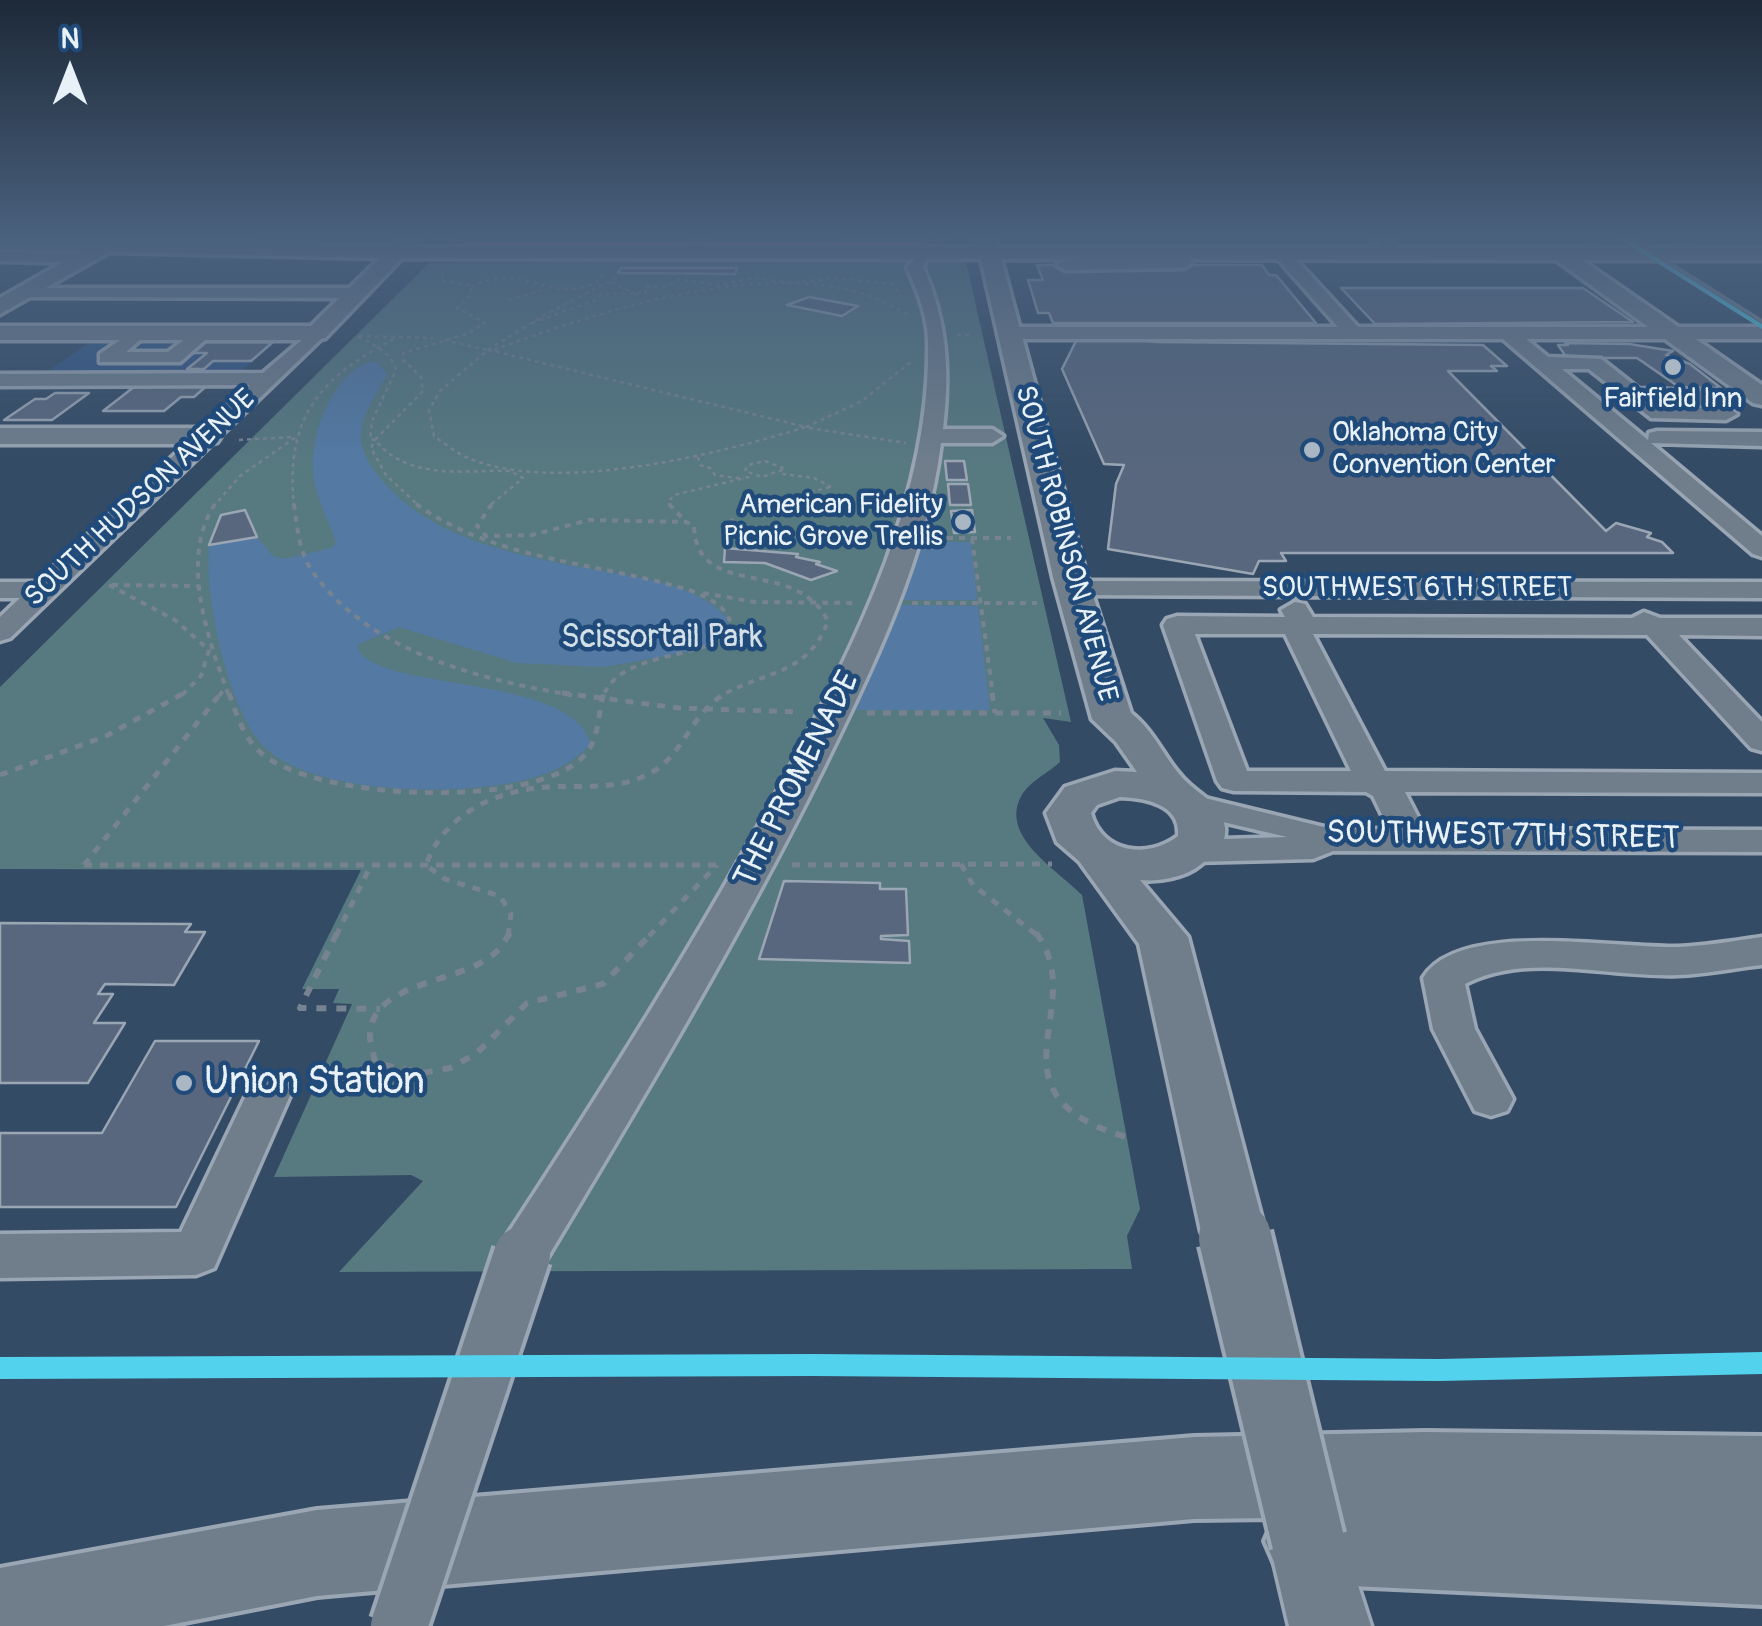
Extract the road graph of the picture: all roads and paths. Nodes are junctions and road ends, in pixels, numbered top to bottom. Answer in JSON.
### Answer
{"nodes":[{"id":1,"x":335,"y":315,"type":"edge"},
{"id":2,"x":474,"y":315,"type":"edge"},
{"id":3,"x":544,"y":315,"type":"edge"},
{"id":4,"x":564,"y":315,"type":"edge"},
{"id":5,"x":589,"y":315,"type":"edge"},
{"id":6,"x":923,"y":315,"type":"edge"},
{"id":7,"x":1005,"y":315,"type":"edge"},
{"id":8,"x":1337,"y":315,"type":"edge"},
{"id":9,"x":1651,"y":315,"type":"edge"},
{"id":10,"x":1678,"y":315,"type":"edge"},
{"id":11,"x":529,"y":323,"type":"junction"},
{"id":12,"x":1672,"y":332,"type":"junction"},
{"id":13,"x":0,"y":333,"type":"edge"},
{"id":14,"x":139,"y":333,"type":"junction"},
{"id":15,"x":204,"y":333,"type":"junction"},
{"id":16,"x":317,"y":333,"type":"junction"},
{"id":17,"x":1009,"y":333,"type":"junction"},
{"id":18,"x":1353,"y":333,"type":"junction"},
{"id":19,"x":1508,"y":333,"type":"junction"},
{"id":20,"x":1708,"y":333,"type":"junction"},
{"id":21,"x":1762,"y":333,"type":"edge"},
{"id":22,"x":404,"y":336,"type":"junction"},
{"id":23,"x":440,"y":339,"type":"junction"},
{"id":24,"x":380,"y":347,"type":"junction"},
{"id":25,"x":918,"y":348,"type":"dead end"},
{"id":26,"x":491,"y":351,"type":"junction"},
{"id":27,"x":1544,"y":364,"type":"junction"},
{"id":28,"x":1594,"y":364,"type":"junction"},
{"id":29,"x":1762,"y":369,"type":"edge"},
{"id":30,"x":0,"y":380,"type":"edge"},
{"id":31,"x":268,"y":380,"type":"junction"},
{"id":32,"x":1633,"y":394,"type":"junction"},
{"id":33,"x":1673,"y":394,"type":"junction"},
{"id":34,"x":1762,"y":398,"type":"edge"},
{"id":35,"x":806,"y":428,"type":"junction"},
{"id":36,"x":0,"y":436,"type":"edge"},
{"id":37,"x":207,"y":436,"type":"junction"},
{"id":38,"x":296,"y":436,"type":"junction"},
{"id":39,"x":992,"y":436,"type":"dead end"},
{"id":40,"x":256,"y":437,"type":"dead end"},
{"id":41,"x":1631,"y":438,"type":"junction"},
{"id":42,"x":1762,"y":439,"type":"edge"},
{"id":43,"x":375,"y":440,"type":"junction"},
{"id":44,"x":928,"y":440,"type":"junction"},
{"id":45,"x":698,"y":457,"type":"junction"},
{"id":46,"x":512,"y":469,"type":"junction"},
{"id":47,"x":780,"y":474,"type":"junction"},
{"id":48,"x":754,"y":476,"type":"junction"},
{"id":49,"x":746,"y":479,"type":"junction"},
{"id":50,"x":686,"y":522,"type":"junction"},
{"id":51,"x":486,"y":536,"type":"junction"},
{"id":52,"x":907,"y":538,"type":"junction"},
{"id":53,"x":972,"y":538,"type":"junction"},
{"id":54,"x":1011,"y":538,"type":"dead end"},
{"id":55,"x":724,"y":547,"type":"dead end"},
{"id":56,"x":1762,"y":548,"type":"edge"},
{"id":57,"x":199,"y":586,"type":"junction"},
{"id":58,"x":1073,"y":589,"type":"junction"},
{"id":59,"x":1275,"y":589,"type":"junction"},
{"id":60,"x":0,"y":590,"type":"edge"},
{"id":61,"x":45,"y":590,"type":"junction"},
{"id":62,"x":1619,"y":590,"type":"junction"},
{"id":63,"x":1762,"y":590,"type":"edge"},
{"id":64,"x":1296,"y":626,"type":"junction"},
{"id":65,"x":1655,"y":627,"type":"junction"},
{"id":66,"x":1762,"y":627,"type":"edge"},
{"id":67,"x":0,"y":632,"type":"edge"},
{"id":68,"x":212,"y":649,"type":"junction"},
{"id":69,"x":226,"y":687,"type":"junction"},
{"id":70,"x":603,"y":702,"type":"junction"},
{"id":71,"x":700,"y":712,"type":"junction"},
{"id":72,"x":836,"y":712,"type":"junction"},
{"id":73,"x":1062,"y":713,"type":"dead end"},
{"id":74,"x":996,"y":714,"type":"junction"},
{"id":75,"x":1112,"y":719,"type":"junction"},
{"id":76,"x":1762,"y":742,"type":"edge"},
{"id":77,"x":0,"y":775,"type":"edge"},
{"id":78,"x":1373,"y":782,"type":"junction"},
{"id":79,"x":1762,"y":783,"type":"edge"},
{"id":80,"x":529,"y":786,"type":"junction"},
{"id":81,"x":1086,"y":792,"type":"junction"},
{"id":82,"x":1181,"y":799,"type":"junction"},
{"id":83,"x":1328,"y":840,"type":"junction"},
{"id":84,"x":1402,"y":840,"type":"junction"},
{"id":85,"x":1762,"y":841,"type":"edge"},
{"id":86,"x":1188,"y":855,"type":"junction"},
{"id":87,"x":1075,"y":860,"type":"junction"},
{"id":88,"x":961,"y":864,"type":"junction"},
{"id":89,"x":371,"y":865,"type":"junction"},
{"id":90,"x":426,"y":865,"type":"junction"},
{"id":91,"x":717,"y":865,"type":"junction"},
{"id":92,"x":756,"y":865,"type":"junction"},
{"id":93,"x":1163,"y":937,"type":"junction"},
{"id":94,"x":1762,"y":951,"type":"edge"},
{"id":95,"x":380,"y":1010,"type":"junction"},
{"id":96,"x":269,"y":1092,"type":"dead end"},
{"id":97,"x":1491,"y":1099,"type":"dead end"},
{"id":98,"x":1133,"y":1139,"type":"dead end"},
{"id":99,"x":0,"y":1256,"type":"edge"},
{"id":100,"x":1762,"y":1477,"type":"edge"},
{"id":101,"x":1308,"y":1541,"type":"junction"},
{"id":102,"x":1762,"y":1561,"type":"edge"},
{"id":103,"x":0,"y":1613,"type":"edge"},
{"id":104,"x":399,"y":1626,"type":"edge"},
{"id":105,"x":1330,"y":1626,"type":"edge"}],
"edges":[{"from":1,"to":16,"type":"main road","name":"SOUTH HUDSON AVENUE"},
{"from":2,"to":23,"type":"path"},
{"from":3,"to":11,"type":"path"},
{"from":4,"to":11,"type":"path"},
{"from":5,"to":26,"type":"path"},
{"from":6,"to":44,"type":"street","name":"THE PROMENADE"},
{"from":7,"to":17,"type":"main road","name":"SOUTH ROBINSON AVENUE"},
{"from":8,"to":18,"type":"street"},
{"from":9,"to":12,"type":"main road"},
{"from":10,"to":20,"type":"main road"},
{"from":11,"to":26,"type":"path"},
{"from":12,"to":19,"type":"street"},
{"from":12,"to":20,"type":"street"},
{"from":12,"to":34,"type":"main road"},
{"from":13,"to":14,"type":"main road"},
{"from":14,"to":15,"type":"main road"},
{"from":14,"to":15,"type":"street"},
{"from":15,"to":16,"type":"main road"},
{"from":16,"to":31,"type":"street","name":"SOUTH HUDSON AVENUE"},
{"from":17,"to":18,"type":"street"},
{"from":17,"to":58,"type":"main road","name":"SOUTH ROBINSON AVENUE"},
{"from":18,"to":19,"type":"street"},
{"from":19,"to":27,"type":"street"},
{"from":20,"to":21,"type":"street"},
{"from":20,"to":29,"type":"main road"},
{"from":22,"to":23,"type":"path"},
{"from":22,"to":24,"type":"path"},
{"from":22,"to":24,"type":"path"},
{"from":23,"to":26,"type":"path"},
{"from":23,"to":43,"type":"path"},
{"from":24,"to":38,"type":"path"},
{"from":24,"to":43,"type":"path"},
{"from":25,"to":35,"type":"path"},
{"from":26,"to":35,"type":"path"},
{"from":26,"to":46,"type":"path"},
{"from":27,"to":28,"type":"street"},
{"from":27,"to":41,"type":"street"},
{"from":28,"to":32,"type":"street"},
{"from":28,"to":33,"type":"street"},
{"from":30,"to":31,"type":"street"},
{"from":31,"to":37,"type":"street","name":"SOUTH HUDSON AVENUE"},
{"from":32,"to":33,"type":"street"},
{"from":32,"to":33,"type":"street"},
{"from":35,"to":44,"type":"path"},
{"from":35,"to":45,"type":"path"},
{"from":36,"to":37,"type":"main road"},
{"from":37,"to":61,"type":"street","name":"SOUTH HUDSON AVENUE"},
{"from":38,"to":40,"type":"path"},
{"from":38,"to":57,"type":"path"},
{"from":38,"to":70,"type":"path"},
{"from":39,"to":44,"type":"street"},
{"from":41,"to":42,"type":"street"},
{"from":41,"to":56,"type":"street"},
{"from":43,"to":46,"type":"path"},
{"from":43,"to":51,"type":"path"},
{"from":44,"to":52,"type":"street","name":"THE PROMENADE"},
{"from":45,"to":46,"type":"path"},
{"from":45,"to":49,"type":"path"},
{"from":46,"to":51,"type":"path"},
{"from":47,"to":48,"type":"path"},
{"from":47,"to":48,"type":"path"},
{"from":47,"to":55,"type":"path"},
{"from":48,"to":49,"type":"path"},
{"from":49,"to":50,"type":"path"},
{"from":50,"to":51,"type":"path"},
{"from":50,"to":71,"type":"path"},
{"from":51,"to":70,"type":"path"},
{"from":52,"to":53,"type":"path"},
{"from":52,"to":72,"type":"street","name":"THE PROMENADE"},
{"from":53,"to":54,"type":"path"},
{"from":53,"to":74,"type":"path"},
{"from":57,"to":68,"type":"path"},
{"from":57,"to":68,"type":"path"},
{"from":58,"to":59,"type":"street","name":"SOUTHWEST 6TH STREET"},
{"from":58,"to":75,"type":"main road","name":"SOUTH ROBINSON AVENUE"},
{"from":59,"to":62,"type":"street","name":"SOUTHWEST 6TH STREET"},
{"from":59,"to":64,"type":"street"},
{"from":60,"to":61,"type":"street"},
{"from":61,"to":67,"type":"street","name":"SOUTH HUDSON AVENUE"},
{"from":62,"to":63,"type":"street","name":"SOUTHWEST 6TH STREET"},
{"from":62,"to":65,"type":"street"},
{"from":64,"to":65,"type":"street"},
{"from":64,"to":78,"type":"street"},
{"from":64,"to":78,"type":"street"},
{"from":65,"to":66,"type":"street"},
{"from":65,"to":76,"type":"street"},
{"from":68,"to":69,"type":"path"},
{"from":68,"to":77,"type":"path"},
{"from":69,"to":80,"type":"path"},
{"from":69,"to":89,"type":"path"},
{"from":70,"to":71,"type":"path"},
{"from":70,"to":80,"type":"path"},
{"from":71,"to":72,"type":"path"},
{"from":71,"to":80,"type":"path"},
{"from":72,"to":74,"type":"path"},
{"from":72,"to":92,"type":"street","name":"THE PROMENADE"},
{"from":73,"to":74,"type":"path"},
{"from":75,"to":81,"type":"main road","name":"SOUTH ROBINSON AVENUE"},
{"from":75,"to":82,"type":"main road","name":"SOUTH ROBINSON AVENUE"},
{"from":78,"to":79,"type":"street"},
{"from":78,"to":84,"type":"street"},
{"from":80,"to":90,"type":"path"},
{"from":81,"to":82,"type":"main road"},
{"from":81,"to":87,"type":"main road","name":"SOUTH ROBINSON AVENUE"},
{"from":82,"to":83,"type":"street","name":"SOUTHWEST 7TH STREET"},
{"from":82,"to":86,"type":"main road"},
{"from":83,"to":84,"type":"street","name":"SOUTHWEST 7TH STREET"},
{"from":83,"to":86,"type":"street"},
{"from":84,"to":85,"type":"street","name":"SOUTHWEST 7TH STREET"},
{"from":86,"to":87,"type":"main road"},
{"from":86,"to":93,"type":"main road"},
{"from":87,"to":88,"type":"path"},
{"from":87,"to":93,"type":"main road"},
{"from":88,"to":92,"type":"path"},
{"from":88,"to":98,"type":"path"},
{"from":89,"to":90,"type":"path"},
{"from":89,"to":95,"type":"path"},
{"from":90,"to":91,"type":"path"},
{"from":90,"to":95,"type":"path"},
{"from":91,"to":92,"type":"path"},
{"from":91,"to":95,"type":"path"},
{"from":92,"to":104,"type":"street","name":"THE PROMENADE","bridge":true},
{"from":93,"to":101,"type":"main road","bridge":true},
{"from":94,"to":97,"type":"street"},
{"from":96,"to":99,"type":"street"},
{"from":100,"to":103,"type":"highway"},
{"from":101,"to":102,"type":"highway"},
{"from":101,"to":105,"type":"main road"}]}
